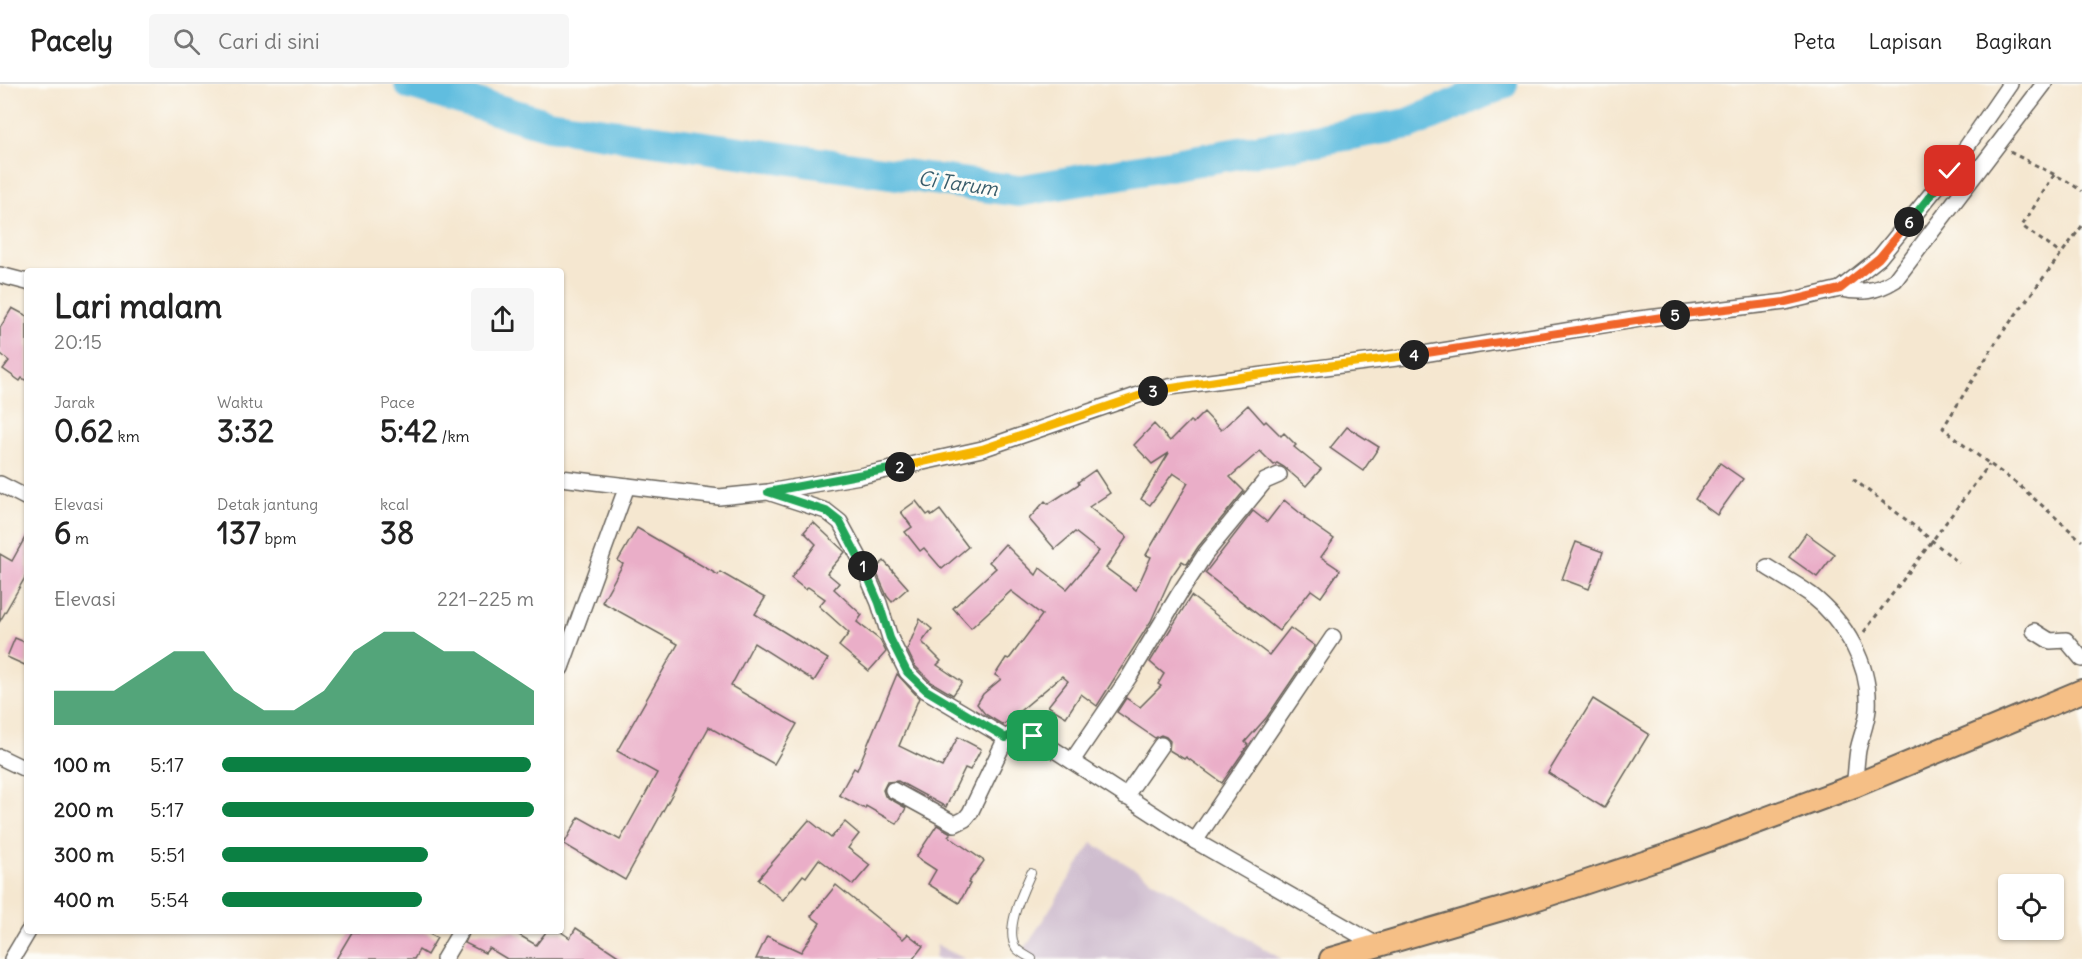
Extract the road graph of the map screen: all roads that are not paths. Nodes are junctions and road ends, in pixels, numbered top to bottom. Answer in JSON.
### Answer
{"nodes":[{"id":1,"x":2010,"y":84,"type":"edge"},
{"id":2,"x":2044,"y":84,"type":"edge"},
{"id":3,"x":0,"y":275,"type":"edge"},
{"id":4,"x":24,"y":281,"type":"edge"},
{"id":5,"x":1840,"y":289,"type":"junction"},
{"id":6,"x":1279,"y":475,"type":"dead end"},
{"id":7,"x":564,"y":478,"type":"edge"},
{"id":8,"x":0,"y":484,"type":"edge"},
{"id":9,"x":627,"y":486,"type":"junction"},
{"id":10,"x":768,"y":492,"type":"junction"},
{"id":11,"x":24,"y":496,"type":"edge"},
{"id":12,"x":1767,"y":567,"type":"dead end"},
{"id":13,"x":2034,"y":632,"type":"dead end"},
{"id":14,"x":1333,"y":637,"type":"dead end"},
{"id":15,"x":2082,"y":659,"type":"edge"},
{"id":16,"x":564,"y":660,"type":"edge"},
{"id":17,"x":2082,"y":692,"type":"edge"},
{"id":18,"x":1006,"y":738,"type":"junction"},
{"id":19,"x":1161,"y":745,"type":"dead end"},
{"id":20,"x":0,"y":757,"type":"edge"},
{"id":21,"x":1072,"y":761,"type":"junction"},
{"id":22,"x":24,"y":769,"type":"edge"},
{"id":23,"x":1854,"y":786,"type":"junction"},
{"id":24,"x":893,"y":790,"type":"dead end"},
{"id":25,"x":1125,"y":797,"type":"junction"},
{"id":26,"x":1195,"y":842,"type":"junction"},
{"id":27,"x":1031,"y":873,"type":"dead end"},
{"id":28,"x":27,"y":934,"type":"edge"},
{"id":29,"x":459,"y":934,"type":"edge"},
{"id":30,"x":1377,"y":945,"type":"junction"},
{"id":31,"x":12,"y":959,"type":"edge"},
{"id":32,"x":444,"y":959,"type":"edge"},
{"id":33,"x":1032,"y":959,"type":"edge"},
{"id":34,"x":1331,"y":959,"type":"edge"}],
"edges":[{"from":1,"to":5,"type":"street"},
{"from":2,"to":5,"type":"street"},
{"from":3,"to":4,"type":"street"},
{"from":5,"to":10,"type":"street"},
{"from":6,"to":21,"type":"street"},
{"from":7,"to":9,"type":"street"},
{"from":8,"to":11,"type":"street"},
{"from":9,"to":10,"type":"street"},
{"from":9,"to":16,"type":"street"},
{"from":10,"to":18,"type":"street"},
{"from":12,"to":23,"type":"street"},
{"from":13,"to":15,"type":"street"},
{"from":14,"to":26,"type":"street"},
{"from":17,"to":23,"type":"main road"},
{"from":18,"to":21,"type":"street"},
{"from":18,"to":24,"type":"street"},
{"from":19,"to":25,"type":"street"},
{"from":20,"to":22,"type":"street"},
{"from":21,"to":25,"type":"street"},
{"from":23,"to":30,"type":"main road"},
{"from":25,"to":26,"type":"street"},
{"from":26,"to":30,"type":"street"},
{"from":27,"to":33,"type":"lane"},
{"from":28,"to":31,"type":"street"},
{"from":29,"to":32,"type":"street"},
{"from":30,"to":34,"type":"main road"}]}
